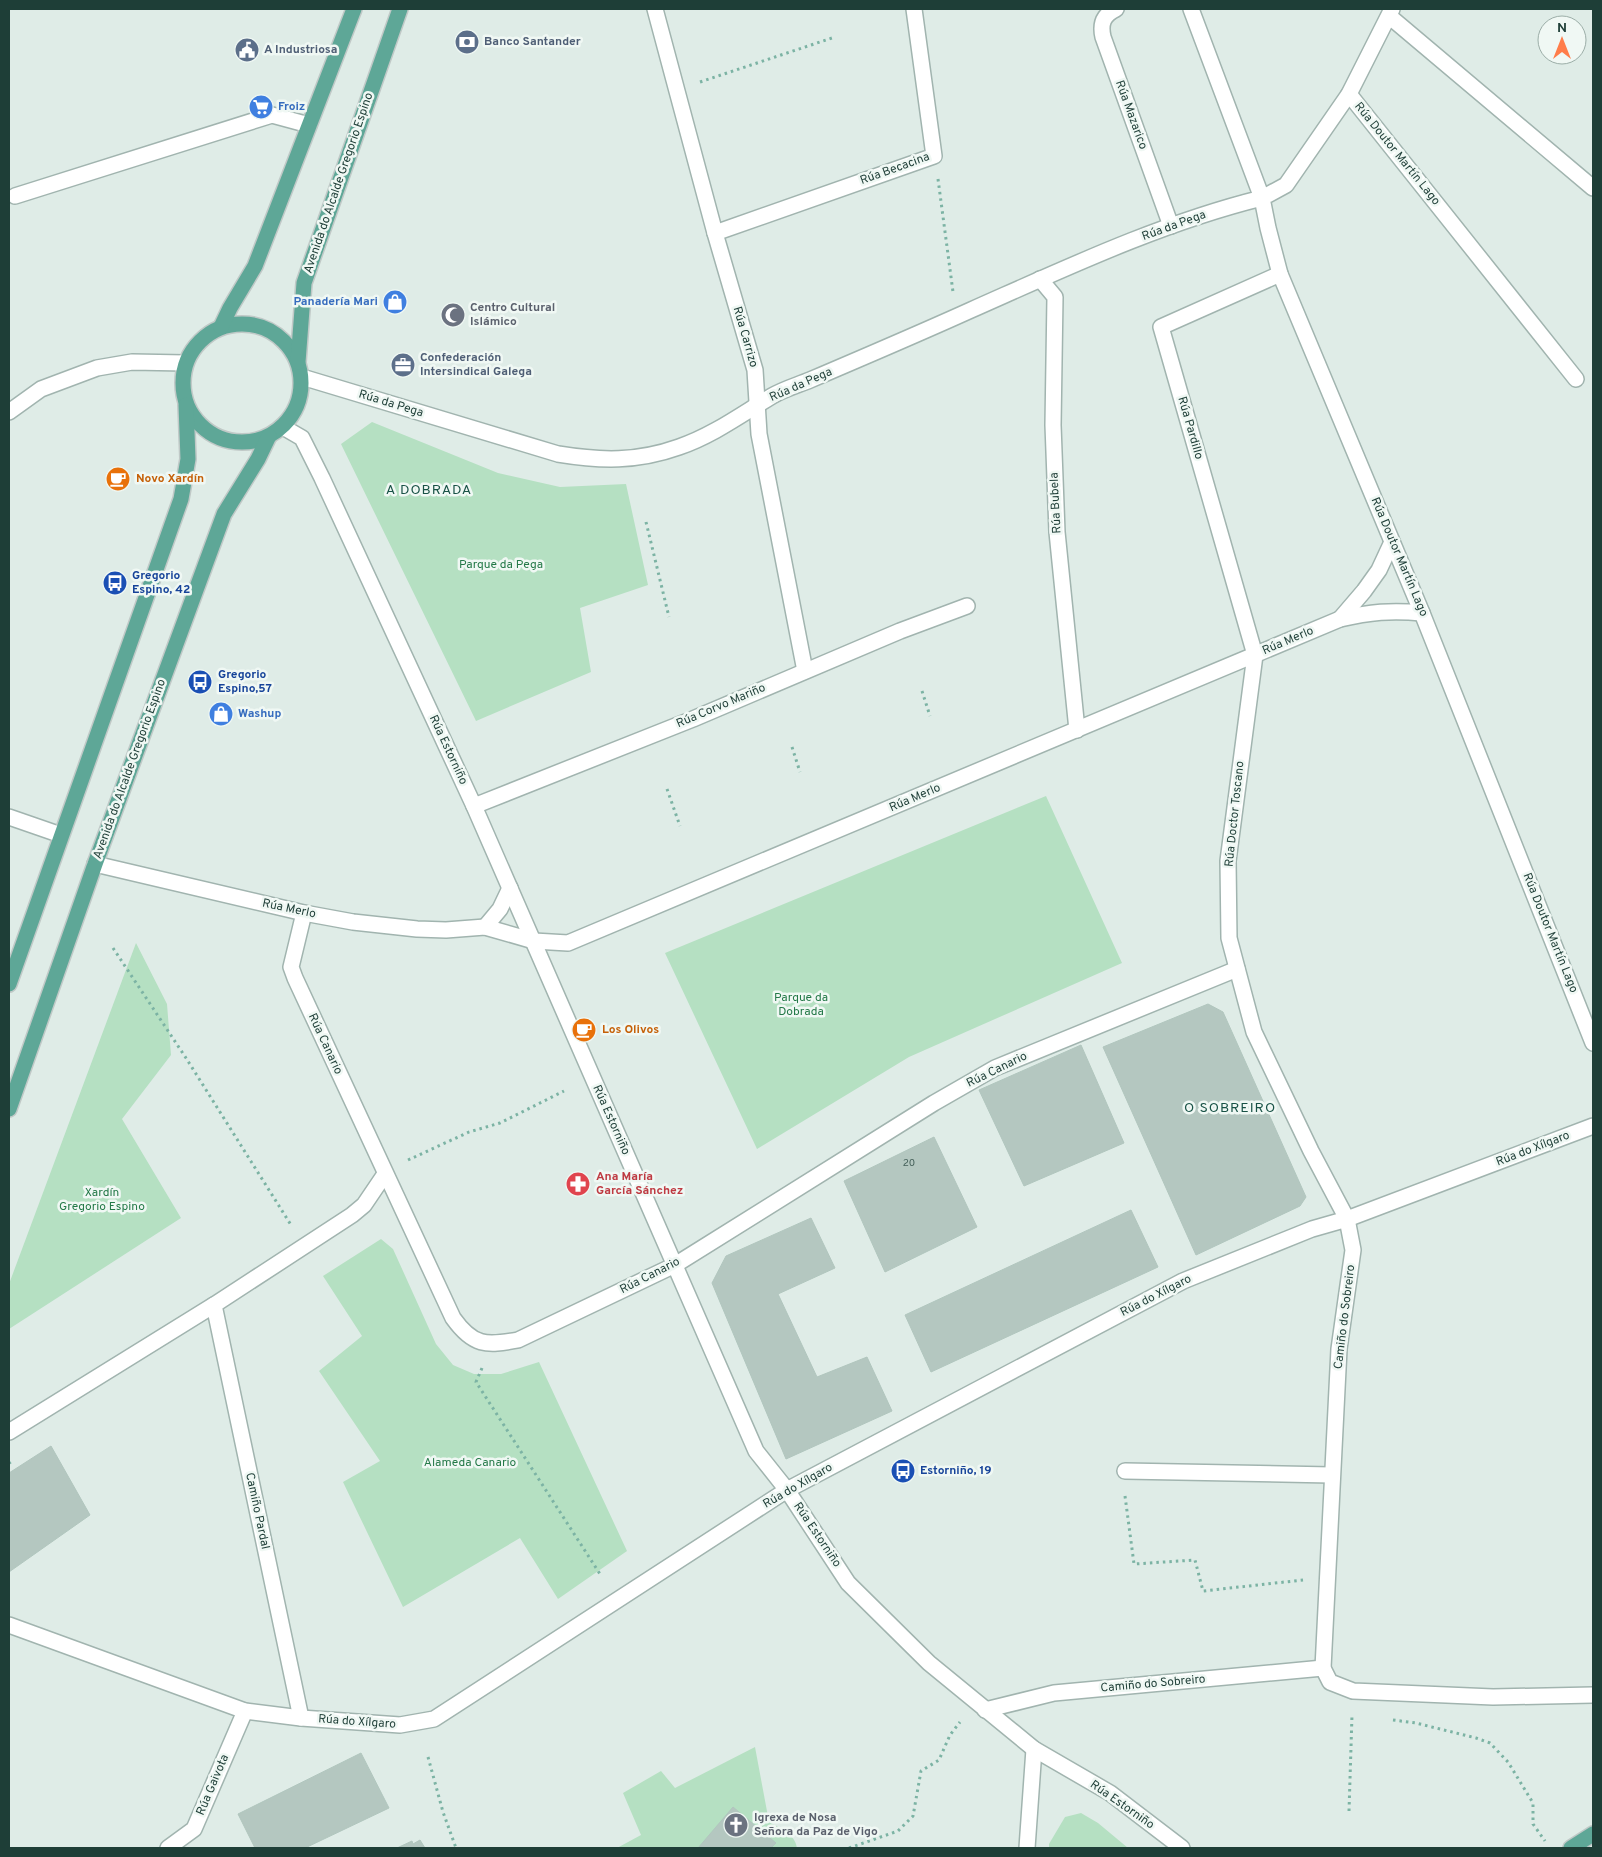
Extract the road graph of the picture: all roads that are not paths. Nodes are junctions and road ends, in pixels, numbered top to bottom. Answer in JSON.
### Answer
{"nodes":[{"id":1,"x":354,"y":9,"type":"edge"},
{"id":2,"x":400,"y":9,"type":"edge"},
{"id":3,"x":655,"y":9,"type":"edge"},
{"id":4,"x":914,"y":9,"type":"edge"},
{"id":5,"x":1116,"y":9,"type":"edge"},
{"id":6,"x":1191,"y":9,"type":"edge"},
{"id":7,"x":1390,"y":12,"type":"edge"},
{"id":8,"x":1349,"y":94,"type":"junction"},
{"id":9,"x":309,"y":125,"type":"junction"},
{"id":10,"x":1593,"y":188,"type":"edge"},
{"id":11,"x":15,"y":196,"type":"dead end"},
{"id":12,"x":1262,"y":198,"type":"junction"},
{"id":13,"x":1171,"y":226,"type":"junction"},
{"id":14,"x":715,"y":233,"type":"junction"},
{"id":15,"x":1280,"y":274,"type":"junction"},
{"id":16,"x":1040,"y":279,"type":"junction"},
{"id":17,"x":221,"y":326,"type":"junction"},
{"id":18,"x":185,"y":363,"type":"junction"},
{"id":19,"x":300,"y":369,"type":"junction"},
{"id":20,"x":1576,"y":379,"type":"dead end"},
{"id":21,"x":186,"y":405,"type":"junction"},
{"id":22,"x":757,"y":406,"type":"junction"},
{"id":23,"x":9,"y":412,"type":"edge"},
{"id":24,"x":283,"y":427,"type":"junction"},
{"id":25,"x":270,"y":436,"type":"junction"},
{"id":26,"x":1392,"y":542,"type":"junction"},
{"id":27,"x":967,"y":606,"type":"dead end"},
{"id":28,"x":1422,"y":613,"type":"junction"},
{"id":29,"x":1340,"y":619,"type":"junction"},
{"id":30,"x":1255,"y":655,"type":"junction"},
{"id":31,"x":805,"y":671,"type":"junction"},
{"id":32,"x":1077,"y":730,"type":"junction"},
{"id":33,"x":474,"y":806,"type":"junction"},
{"id":34,"x":9,"y":817,"type":"edge"},
{"id":35,"x":61,"y":835,"type":"junction"},
{"id":36,"x":96,"y":864,"type":"junction"},
{"id":37,"x":510,"y":888,"type":"junction"},
{"id":38,"x":304,"y":913,"type":"junction"},
{"id":39,"x":485,"y":927,"type":"junction"},
{"id":40,"x":534,"y":941,"type":"junction"},
{"id":41,"x":1237,"y":969,"type":"junction"},
{"id":42,"x":9,"y":984,"type":"edge"},
{"id":43,"x":1593,"y":1043,"type":"edge"},
{"id":44,"x":9,"y":1109,"type":"edge"},
{"id":45,"x":1593,"y":1126,"type":"edge"},
{"id":46,"x":385,"y":1174,"type":"junction"},
{"id":47,"x":1347,"y":1219,"type":"junction"},
{"id":48,"x":675,"y":1265,"type":"junction"},
{"id":49,"x":214,"y":1305,"type":"junction"},
{"id":50,"x":9,"y":1432,"type":"edge"},
{"id":51,"x":1125,"y":1471,"type":"dead end"},
{"id":52,"x":1332,"y":1475,"type":"junction"},
{"id":53,"x":787,"y":1490,"type":"junction"},
{"id":54,"x":9,"y":1625,"type":"edge"},
{"id":55,"x":1323,"y":1668,"type":"junction"},
{"id":56,"x":1593,"y":1696,"type":"edge"},
{"id":57,"x":980,"y":1706,"type":"junction"},
{"id":58,"x":245,"y":1711,"type":"junction"},
{"id":59,"x":301,"y":1718,"type":"junction"},
{"id":60,"x":1034,"y":1749,"type":"junction"},
{"id":61,"x":1593,"y":1834,"type":"edge"},
{"id":62,"x":168,"y":1848,"type":"edge"},
{"id":63,"x":1026,"y":1848,"type":"edge"},
{"id":64,"x":1182,"y":1848,"type":"edge"},
{"id":65,"x":1571,"y":1848,"type":"edge"}],
"edges":[{"from":1,"to":9,"type":"main road"},
{"from":2,"to":19,"type":"main road","name":"Avenida do Alcalde Gregorio Espino"},
{"from":3,"to":14,"type":"street","name":"Rúa Carrizo"},
{"from":4,"to":14,"type":"street","name":"Rúa Becacina"},
{"from":5,"to":13,"type":"street","name":"Rúa Mazarico"},
{"from":6,"to":12,"type":"street"},
{"from":7,"to":8,"type":"street","name":"Rúa Doutor Martín Lago"},
{"from":7,"to":10,"type":"street","name":"Rúa Doutor Martín Lago"},
{"from":8,"to":12,"type":"street","name":"Rúa Doutor Martín Lago"},
{"from":8,"to":20,"type":"street","name":"Rúa Doutor Martín Lago"},
{"from":9,"to":11,"type":"street"},
{"from":9,"to":17,"type":"main road"},
{"from":12,"to":13,"type":"street","name":"Rúa da Pega"},
{"from":12,"to":15,"type":"street","name":"Rúa Doutor Martín Lago"},
{"from":13,"to":16,"type":"street","name":"Rúa da Pega"},
{"from":14,"to":22,"type":"street","name":"Rúa Carrizo"},
{"from":15,"to":26,"type":"street","name":"Rúa Doutor Martín Lago"},
{"from":15,"to":30,"type":"street","name":"Rúa Pardillo"},
{"from":16,"to":22,"type":"street","name":"Rúa da Pega"},
{"from":16,"to":32,"type":"street","name":"Rúa Bubela"},
{"from":17,"to":18,"type":"main road"},
{"from":17,"to":19,"type":"main road"},
{"from":18,"to":21,"type":"main road"},
{"from":18,"to":23,"type":"street"},
{"from":19,"to":22,"type":"street","name":"Rúa da Pega"},
{"from":19,"to":24,"type":"main road"},
{"from":21,"to":25,"type":"main road"},
{"from":21,"to":35,"type":"main road"},
{"from":22,"to":31,"type":"street","name":"Rúa Carrizo"},
{"from":24,"to":25,"type":"main road"},
{"from":24,"to":33,"type":"street","name":"Rúa Estorniño"},
{"from":25,"to":36,"type":"main road","name":"Avenida do Alcalde Gregorio Espino"},
{"from":26,"to":28,"type":"street","name":"Rúa Doutor Martín Lago"},
{"from":26,"to":29,"type":"street","name":"Rúa Merlo"},
{"from":27,"to":31,"type":"street","name":"Rúa Corvo Mariño"},
{"from":28,"to":29,"type":"street","name":"Rúa Merlo"},
{"from":28,"to":43,"type":"street","name":"Rúa Doutor Martín Lago"},
{"from":29,"to":30,"type":"street","name":"Rúa Merlo"},
{"from":30,"to":32,"type":"street","name":"Rúa Merlo"},
{"from":30,"to":41,"type":"street","name":"Rúa Doctor Toscano"},
{"from":31,"to":33,"type":"street","name":"Rúa Corvo Mariño"},
{"from":32,"to":40,"type":"street","name":"Rúa Merlo"},
{"from":33,"to":37,"type":"street","name":"Rúa Estorniño"},
{"from":34,"to":35,"type":"street"},
{"from":35,"to":42,"type":"main road"},
{"from":36,"to":38,"type":"street","name":"Rúa Merlo"},
{"from":36,"to":44,"type":"main road","name":"Avenida do Alcalde Gregorio Espino"},
{"from":37,"to":39,"type":"street"},
{"from":37,"to":40,"type":"street","name":"Rúa Estorniño"},
{"from":38,"to":39,"type":"street","name":"Rúa Merlo"},
{"from":38,"to":46,"type":"street","name":"Rúa Canario"},
{"from":39,"to":40,"type":"street","name":"Rúa Merlo"},
{"from":40,"to":48,"type":"street","name":"Rúa Estorniño"},
{"from":41,"to":47,"type":"street","name":"Rúa Doctor Toscano"},
{"from":41,"to":48,"type":"street","name":"Rúa Canario"},
{"from":45,"to":47,"type":"street","name":"Rúa do Xílgaro"},
{"from":46,"to":48,"type":"street","name":"Rúa Canario"},
{"from":46,"to":49,"type":"street"},
{"from":47,"to":52,"type":"street","name":"Camiño do Sobreiro"},
{"from":47,"to":53,"type":"street","name":"Rúa do Xílgaro"},
{"from":48,"to":53,"type":"street","name":"Rúa Estorniño"},
{"from":49,"to":50,"type":"street"},
{"from":49,"to":59,"type":"street","name":"Camiño Pardal"},
{"from":51,"to":52,"type":"street"},
{"from":52,"to":55,"type":"street","name":"Camiño do Sobreiro"},
{"from":53,"to":57,"type":"street","name":"Rúa Estorniño"},
{"from":53,"to":59,"type":"street","name":"Rúa do Xílgaro"},
{"from":54,"to":58,"type":"street","name":"Rúa do Xílgaro"},
{"from":55,"to":56,"type":"street"},
{"from":55,"to":57,"type":"street","name":"Camiño do Sobreiro"},
{"from":57,"to":60,"type":"street","name":"Rúa Estorniño"},
{"from":58,"to":59,"type":"street","name":"Rúa do Xílgaro"},
{"from":58,"to":62,"type":"street","name":"Rúa Gaivota"},
{"from":60,"to":63,"type":"street"},
{"from":60,"to":64,"type":"street","name":"Rúa Estorniño"},
{"from":61,"to":65,"type":"main road"}]}
